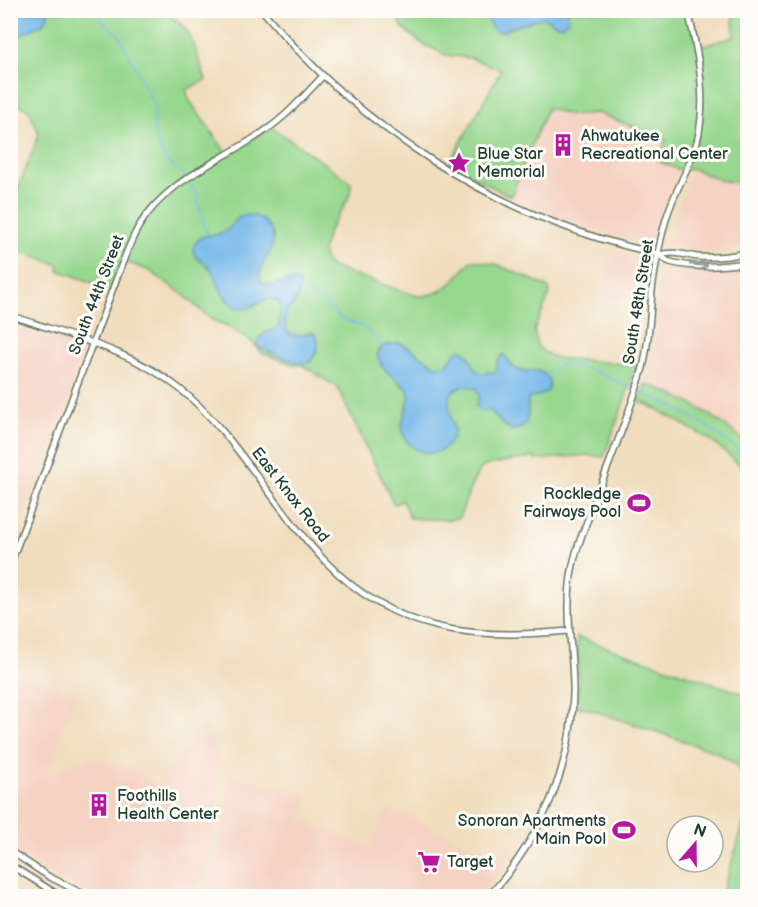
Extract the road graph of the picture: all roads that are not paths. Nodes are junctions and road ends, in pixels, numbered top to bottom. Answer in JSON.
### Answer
{"nodes":[{"id":1,"x":262,"y":10,"type":"edge"},
{"id":2,"x":688,"y":10,"type":"edge"},
{"id":3,"x":323,"y":76,"type":"junction"},
{"id":4,"x":747,"y":253,"type":"edge"},
{"id":5,"x":659,"y":255,"type":"junction"},
{"id":6,"x":747,"y":263,"type":"edge"},
{"id":7,"x":10,"y":315,"type":"edge"},
{"id":8,"x":93,"y":344,"type":"junction"},
{"id":9,"x":10,"y":565,"type":"edge"},
{"id":10,"x":569,"y":631,"type":"junction"},
{"id":11,"x":10,"y":851,"type":"edge"},
{"id":12,"x":10,"y":865,"type":"edge"},
{"id":13,"x":60,"y":897,"type":"edge"},
{"id":14,"x":87,"y":897,"type":"edge"},
{"id":15,"x":489,"y":897,"type":"edge"}],
"edges":[{"from":1,"to":3,"type":"main road"},
{"from":2,"to":5,"type":"main road","name":"South 48th Street"},
{"from":3,"to":5,"type":"main road"},
{"from":3,"to":8,"type":"main road","name":"South 44th Street"},
{"from":4,"to":5,"type":"main road"},
{"from":5,"to":6,"type":"main road","one_way":true},
{"from":5,"to":10,"type":"main road","name":"South 48th Street"},
{"from":7,"to":8,"type":"main road","name":"East Knox Road"},
{"from":8,"to":9,"type":"main road","name":"South 44th Street"},
{"from":8,"to":10,"type":"main road","name":"East Knox Road"},
{"from":10,"to":15,"type":"main road","name":"South 48th Street"},
{"from":11,"to":14,"type":"main road"},
{"from":12,"to":13,"type":"main road"}]}
